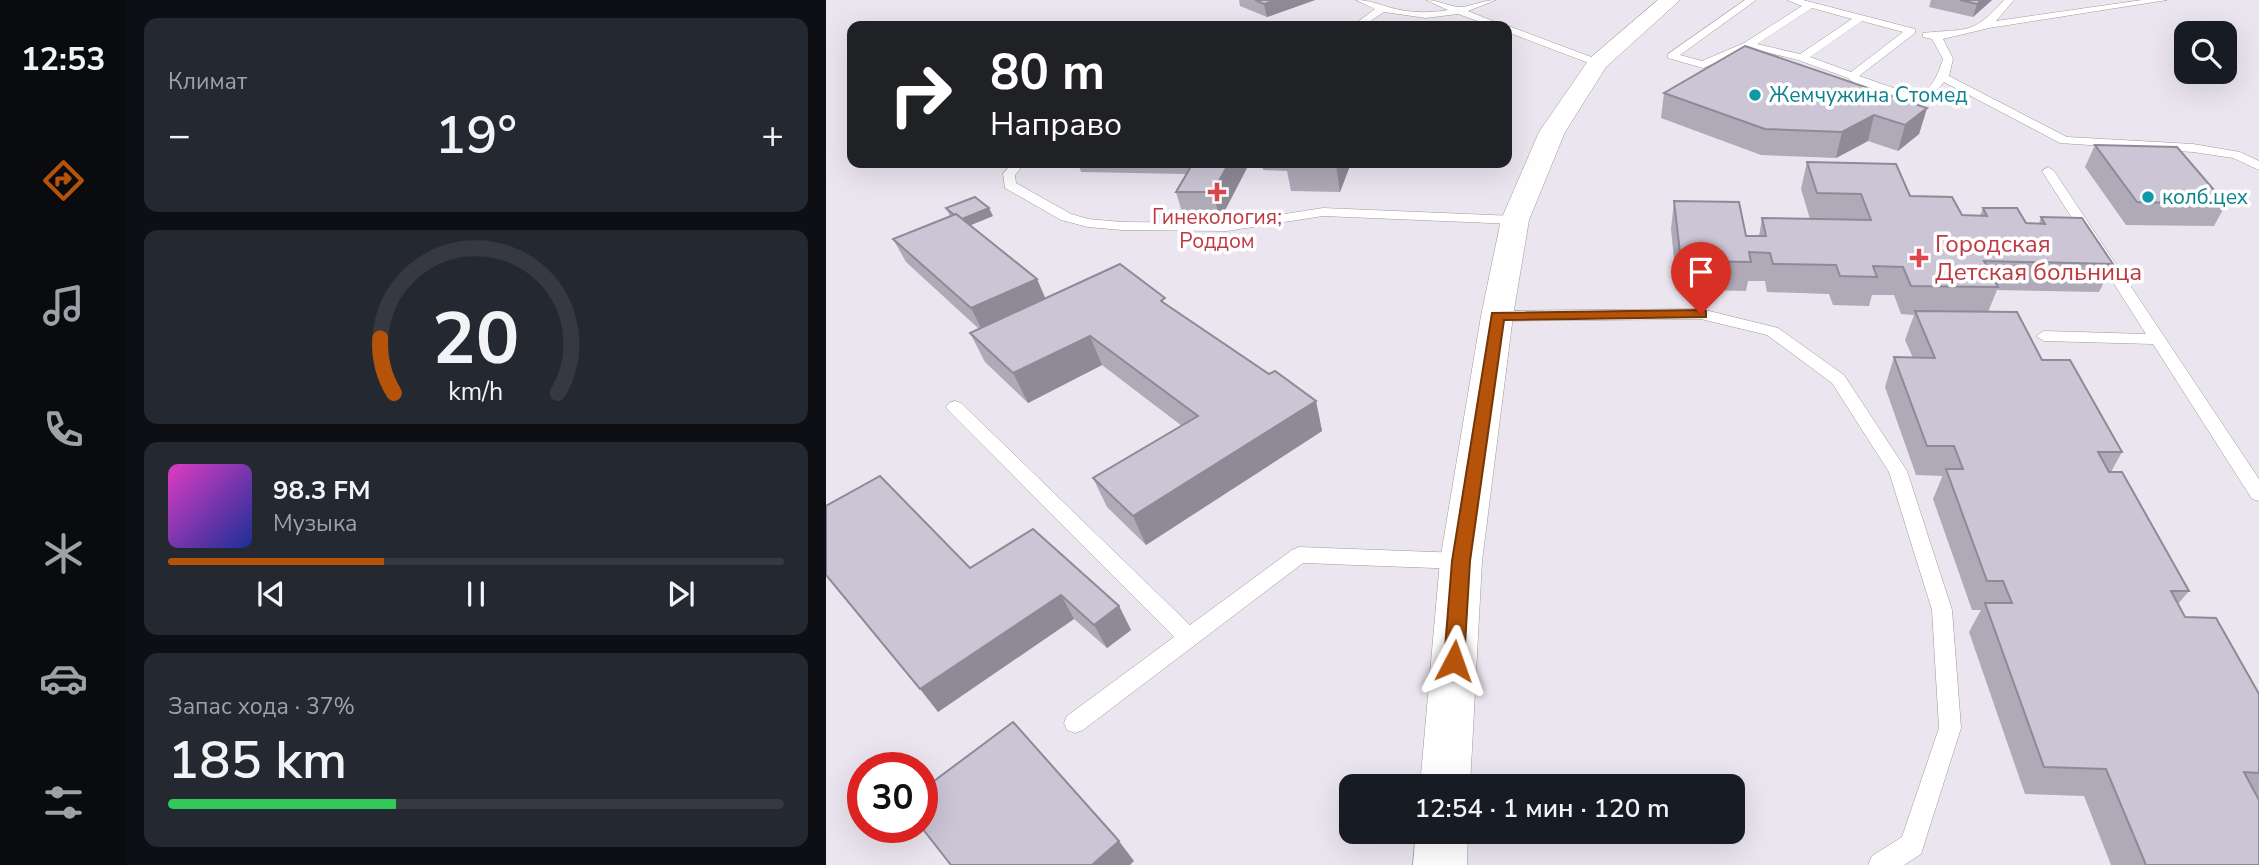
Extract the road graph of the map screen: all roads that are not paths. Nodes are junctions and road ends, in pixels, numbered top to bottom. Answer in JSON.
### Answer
{"nodes":[{"id":1,"x":1361,"y":0,"type":"edge"},
{"id":2,"x":1431,"y":0,"type":"edge"},
{"id":3,"x":1491,"y":0,"type":"edge"},
{"id":4,"x":1670,"y":0,"type":"edge"},
{"id":5,"x":1751,"y":0,"type":"edge"},
{"id":6,"x":1792,"y":0,"type":"edge"},
{"id":7,"x":2009,"y":0,"type":"edge"},
{"id":8,"x":2162,"y":0,"type":"edge"},
{"id":9,"x":1810,"y":5,"type":"junction"},
{"id":10,"x":1380,"y":10,"type":"junction"},
{"id":11,"x":1461,"y":12,"type":"junction"},
{"id":12,"x":1860,"y":18,"type":"junction"},
{"id":13,"x":1364,"y":21,"type":"edge"},
{"id":14,"x":1486,"y":21,"type":"edge"},
{"id":15,"x":1987,"y":25,"type":"junction"},
{"id":16,"x":1512,"y":31,"type":"edge"},
{"id":17,"x":1911,"y":31,"type":"junction"},
{"id":18,"x":1936,"y":36,"type":"junction"},
{"id":19,"x":1748,"y":45,"type":"junction"},
{"id":20,"x":1802,"y":58,"type":"junction"},
{"id":21,"x":1598,"y":63,"type":"junction"},
{"id":22,"x":1852,"y":76,"type":"junction"},
{"id":23,"x":1943,"y":77,"type":"junction"},
{"id":24,"x":2259,"y":166,"type":"edge"},
{"id":25,"x":1014,"y":168,"type":"edge"},
{"id":26,"x":2048,"y":171,"type":"dead end"},
{"id":27,"x":1515,"y":220,"type":"junction"},
{"id":28,"x":1497,"y":316,"type":"junction"},
{"id":29,"x":2044,"y":336,"type":"dead end"},
{"id":30,"x":2158,"y":339,"type":"junction"},
{"id":31,"x":956,"y":407,"type":"dead end"},
{"id":32,"x":2259,"y":494,"type":"edge"},
{"id":33,"x":1461,"y":561,"type":"junction"},
{"id":34,"x":1189,"y":638,"type":"junction"},
{"id":35,"x":1075,"y":723,"type":"dead end"},
{"id":36,"x":1446,"y":774,"type":"edge"},
{"id":37,"x":1441,"y":844,"type":"edge"},
{"id":38,"x":1440,"y":865,"type":"edge"},
{"id":39,"x":1881,"y":865,"type":"edge"}],
"edges":[{"from":1,"to":10,"type":"lane"},
{"from":2,"to":11,"type":"lane"},
{"from":3,"to":11,"type":"lane"},
{"from":4,"to":21,"type":"street"},
{"from":5,"to":19,"type":"lane"},
{"from":6,"to":9,"type":"lane"},
{"from":7,"to":15,"type":"lane"},
{"from":8,"to":15,"type":"lane"},
{"from":9,"to":12,"type":"lane"},
{"from":9,"to":19,"type":"lane"},
{"from":10,"to":11,"type":"lane"},
{"from":10,"to":13,"type":"lane"},
{"from":11,"to":14,"type":"lane"},
{"from":12,"to":17,"type":"lane"},
{"from":12,"to":20,"type":"lane"},
{"from":15,"to":18,"type":"lane"},
{"from":16,"to":21,"type":"lane"},
{"from":17,"to":18,"type":"lane"},
{"from":17,"to":22,"type":"lane"},
{"from":18,"to":23,"type":"lane"},
{"from":19,"to":20,"type":"lane"},
{"from":20,"to":22,"type":"lane"},
{"from":21,"to":27,"type":"street"},
{"from":22,"to":23,"type":"lane"},
{"from":23,"to":24,"type":"lane"},
{"from":25,"to":27,"type":"lane"},
{"from":26,"to":30,"type":"lane"},
{"from":27,"to":28,"type":"street"},
{"from":28,"to":33,"type":"street"},
{"from":28,"to":39,"type":"lane"},
{"from":29,"to":30,"type":"lane"},
{"from":30,"to":32,"type":"lane"},
{"from":31,"to":34,"type":"lane"},
{"from":33,"to":34,"type":"lane"},
{"from":33,"to":36,"type":"street"},
{"from":34,"to":35,"type":"lane"},
{"from":37,"to":38,"type":"street"}]}
